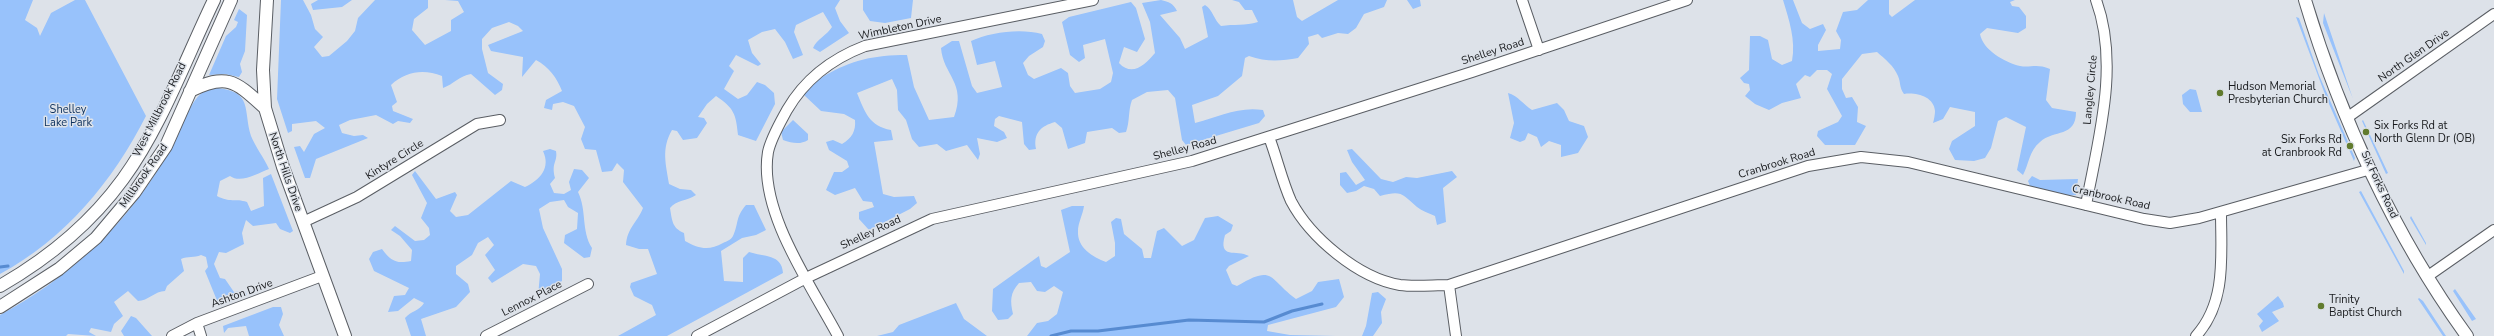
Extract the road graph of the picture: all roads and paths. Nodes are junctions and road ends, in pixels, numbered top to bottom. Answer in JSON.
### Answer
{"nodes":[{"id":1,"x":214,"y":0,"type":"edge"},
{"id":2,"x":231,"y":0,"type":"edge"},
{"id":3,"x":267,"y":0,"type":"edge"},
{"id":4,"x":1093,"y":0,"type":"edge"},
{"id":5,"x":1522,"y":0,"type":"edge"},
{"id":6,"x":1687,"y":0,"type":"edge"},
{"id":7,"x":2096,"y":0,"type":"edge"},
{"id":8,"x":2305,"y":0,"type":"edge"},
{"id":9,"x":2494,"y":14,"type":"edge"},
{"id":10,"x":1539,"y":50,"type":"junction"},
{"id":11,"x":190,"y":91,"type":"junction"},
{"id":12,"x":265,"y":108,"type":"junction"},
{"id":13,"x":2348,"y":117,"type":"junction"},
{"id":14,"x":500,"y":120,"type":"dead end"},
{"id":15,"x":1269,"y":137,"type":"junction"},
{"id":16,"x":2371,"y":169,"type":"junction"},
{"id":17,"x":2086,"y":205,"type":"junction"},
{"id":18,"x":2220,"y":212,"type":"junction"},
{"id":19,"x":302,"y":222,"type":"junction"},
{"id":20,"x":2494,"y":230,"type":"edge"},
{"id":21,"x":322,"y":276,"type":"junction"},
{"id":22,"x":2428,"y":276,"type":"junction"},
{"id":23,"x":806,"y":278,"type":"junction"},
{"id":24,"x":588,"y":284,"type":"dead end"},
{"id":25,"x":1449,"y":285,"type":"junction"},
{"id":26,"x":0,"y":286,"type":"edge"},
{"id":27,"x":0,"y":306,"type":"edge"},
{"id":28,"x":197,"y":323,"type":"junction"},
{"id":29,"x":172,"y":336,"type":"edge"},
{"id":30,"x":201,"y":336,"type":"edge"},
{"id":31,"x":345,"y":336,"type":"edge"},
{"id":32,"x":486,"y":336,"type":"edge"},
{"id":33,"x":697,"y":336,"type":"edge"},
{"id":34,"x":838,"y":336,"type":"edge"},
{"id":35,"x":1456,"y":336,"type":"edge"},
{"id":36,"x":2196,"y":336,"type":"edge"},
{"id":37,"x":2467,"y":336,"type":"edge"}],
"edges":[{"from":1,"to":26,"type":"main road","name":"West Millbrook Road"},
{"from":2,"to":11,"type":"main road","name":"Millbrook Road"},
{"from":3,"to":12,"type":"main road","name":"North Hills Drive"},
{"from":4,"to":23,"type":"street","name":"Wimbleton Drive"},
{"from":5,"to":10,"type":"street"},
{"from":6,"to":10,"type":"street","name":"Shelley Road"},
{"from":7,"to":17,"type":"street","name":"Langley Circle"},
{"from":8,"to":13,"type":"main road","name":"Six Forks Road"},
{"from":9,"to":13,"type":"street","name":"North Glen Drive"},
{"from":10,"to":15,"type":"street","name":"Shelley Road"},
{"from":11,"to":12,"type":"main road"},
{"from":11,"to":27,"type":"main road","name":"Millbrook Road"},
{"from":12,"to":19,"type":"main road","name":"North Hills Drive"},
{"from":13,"to":16,"type":"main road","name":"Six Forks Road"},
{"from":14,"to":19,"type":"street","name":"Kintyre Circle"},
{"from":15,"to":23,"type":"street","name":"Shelley Road"},
{"from":15,"to":25,"type":"street","name":"Cranbrook Road"},
{"from":16,"to":18,"type":"street","name":"Cranbrook Road"},
{"from":16,"to":22,"type":"main road","name":"Six Forks Road"},
{"from":17,"to":18,"type":"street","name":"Cranbrook Road"},
{"from":17,"to":25,"type":"street","name":"Cranbrook Road"},
{"from":18,"to":36,"type":"street"},
{"from":19,"to":21,"type":"main road","name":"North Hills Drive"},
{"from":20,"to":22,"type":"street"},
{"from":21,"to":28,"type":"street","name":"Ashton Drive"},
{"from":21,"to":31,"type":"main road","name":"North Hills Drive"},
{"from":22,"to":37,"type":"main road","name":"Six Forks Road"},
{"from":23,"to":33,"type":"street","name":"Shelley Road"},
{"from":23,"to":34,"type":"street","name":"Wimbleton Drive"},
{"from":24,"to":32,"type":"street","name":"Lennox Place"},
{"from":25,"to":35,"type":"street"},
{"from":28,"to":29,"type":"street","name":"Ashton Drive"},
{"from":28,"to":30,"type":"street"}]}
